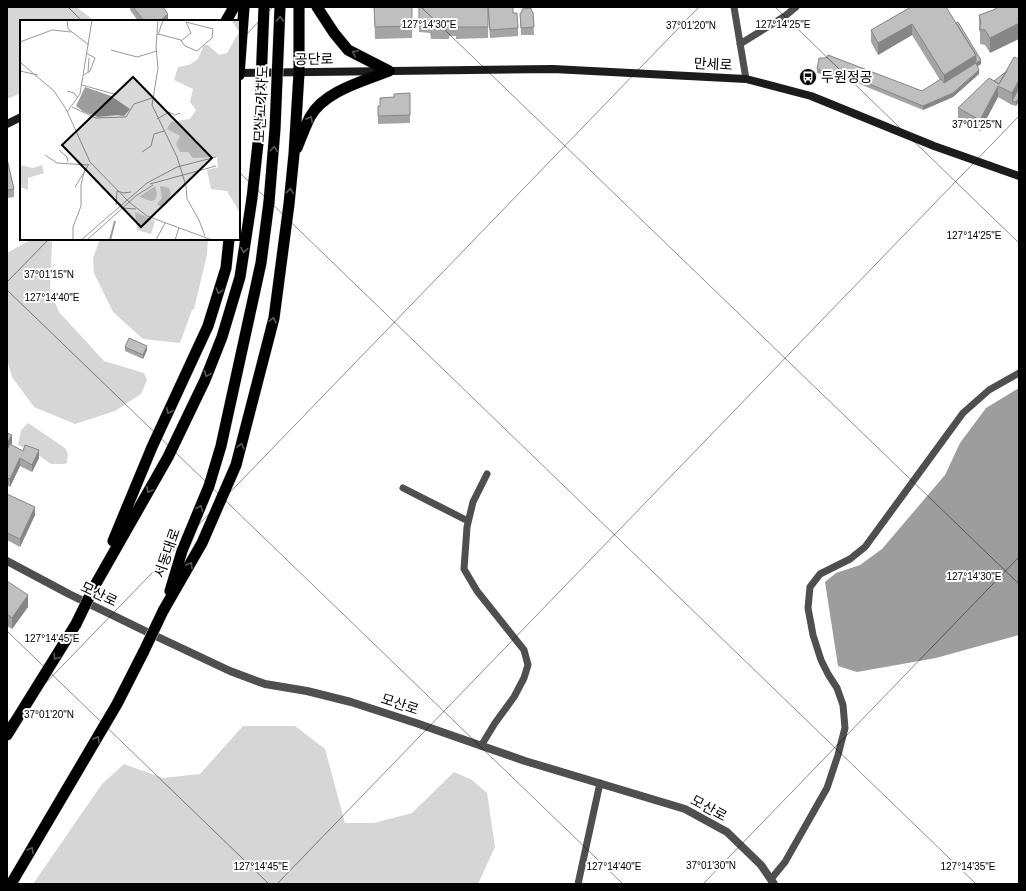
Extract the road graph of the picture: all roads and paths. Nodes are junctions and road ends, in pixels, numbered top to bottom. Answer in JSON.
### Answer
{"nodes":[{"id":1,"x":234,"y":7,"type":"edge"},
{"id":2,"x":244,"y":7,"type":"edge"},
{"id":3,"x":264,"y":7,"type":"edge"},
{"id":4,"x":280,"y":7,"type":"edge"},
{"id":5,"x":300,"y":7,"type":"edge"},
{"id":6,"x":317,"y":7,"type":"edge"},
{"id":7,"x":796,"y":7,"type":"edge"},
{"id":8,"x":734,"y":8,"type":"edge"},
{"id":9,"x":227,"y":20,"type":"edge"},
{"id":10,"x":740,"y":44,"type":"junction"},
{"id":11,"x":240,"y":61,"type":"edge"},
{"id":12,"x":389,"y":71,"type":"junction"},
{"id":13,"x":299,"y":72,"type":"junction"},
{"id":14,"x":240,"y":74,"type":"edge"},
{"id":15,"x":746,"y":79,"type":"junction"},
{"id":16,"x":20,"y":118,"type":"edge"},
{"id":17,"x":7,"y":124,"type":"edge"},
{"id":18,"x":294,"y":154,"type":"junction"},
{"id":19,"x":1019,"y":176,"type":"edge"},
{"id":20,"x":269,"y":202,"type":"joint"},
{"id":21,"x":229,"y":240,"type":"edge"},
{"id":22,"x":1019,"y":373,"type":"edge"},
{"id":23,"x":487,"y":474,"type":"dead end"},
{"id":24,"x":403,"y":488,"type":"dead end"},
{"id":25,"x":468,"y":521,"type":"junction"},
{"id":26,"x":7,"y":561,"type":"edge"},
{"id":27,"x":94,"y":587,"type":"junction"},
{"id":28,"x":163,"y":611,"type":"junction"},
{"id":29,"x":7,"y":735,"type":"edge"},
{"id":30,"x":481,"y":746,"type":"junction"},
{"id":31,"x":600,"y":783,"type":"junction"},
{"id":32,"x":772,"y":881,"type":"edge"},
{"id":33,"x":11,"y":884,"type":"edge"},
{"id":34,"x":578,"y":884,"type":"edge"}],
"edges":[{"from":1,"to":9,"type":"highway"},
{"from":2,"to":11,"type":"highway"},
{"from":3,"to":27,"type":"highway","name":"모산고가차도","one_way":true,"bridge":true},
{"from":20,"to":4,"type":"highway","name":"모산고가차도","one_way":true,"bridge":true},
{"from":5,"to":13,"type":"highway"},
{"from":12,"to":6,"type":"highway","one_way":true},
{"from":7,"to":10,"type":"lane"},
{"from":8,"to":10,"type":"lane"},
{"from":10,"to":15,"type":"lane"},
{"from":12,"to":13,"type":"main road","name":"공단로"},
{"from":12,"to":15,"type":"main road","name":"만세로"},
{"from":18,"to":12,"type":"highway","one_way":true},
{"from":13,"to":14,"type":"main road","name":"공단로"},
{"from":13,"to":18,"type":"highway"},
{"from":15,"to":19,"type":"main road","name":"만세로"},
{"from":16,"to":17,"type":"main road"},
{"from":28,"to":18,"type":"highway","one_way":true},
{"from":28,"to":20,"type":"highway","name":"서동대로","one_way":true},
{"from":21,"to":27,"type":"highway","one_way":true},
{"from":22,"to":32,"type":"lane"},
{"from":23,"to":25,"type":"lane"},
{"from":24,"to":25,"type":"lane"},
{"from":25,"to":30,"type":"lane"},
{"from":26,"to":30,"type":"street","name":"모산로"},
{"from":27,"to":29,"type":"highway","one_way":true,"bridge":true},
{"from":33,"to":28,"type":"highway","name":"서동대로","one_way":true,"bridge":true},
{"from":30,"to":31,"type":"street","name":"모산로"},
{"from":31,"to":32,"type":"street","name":"모산로"},
{"from":31,"to":34,"type":"lane"}]}
